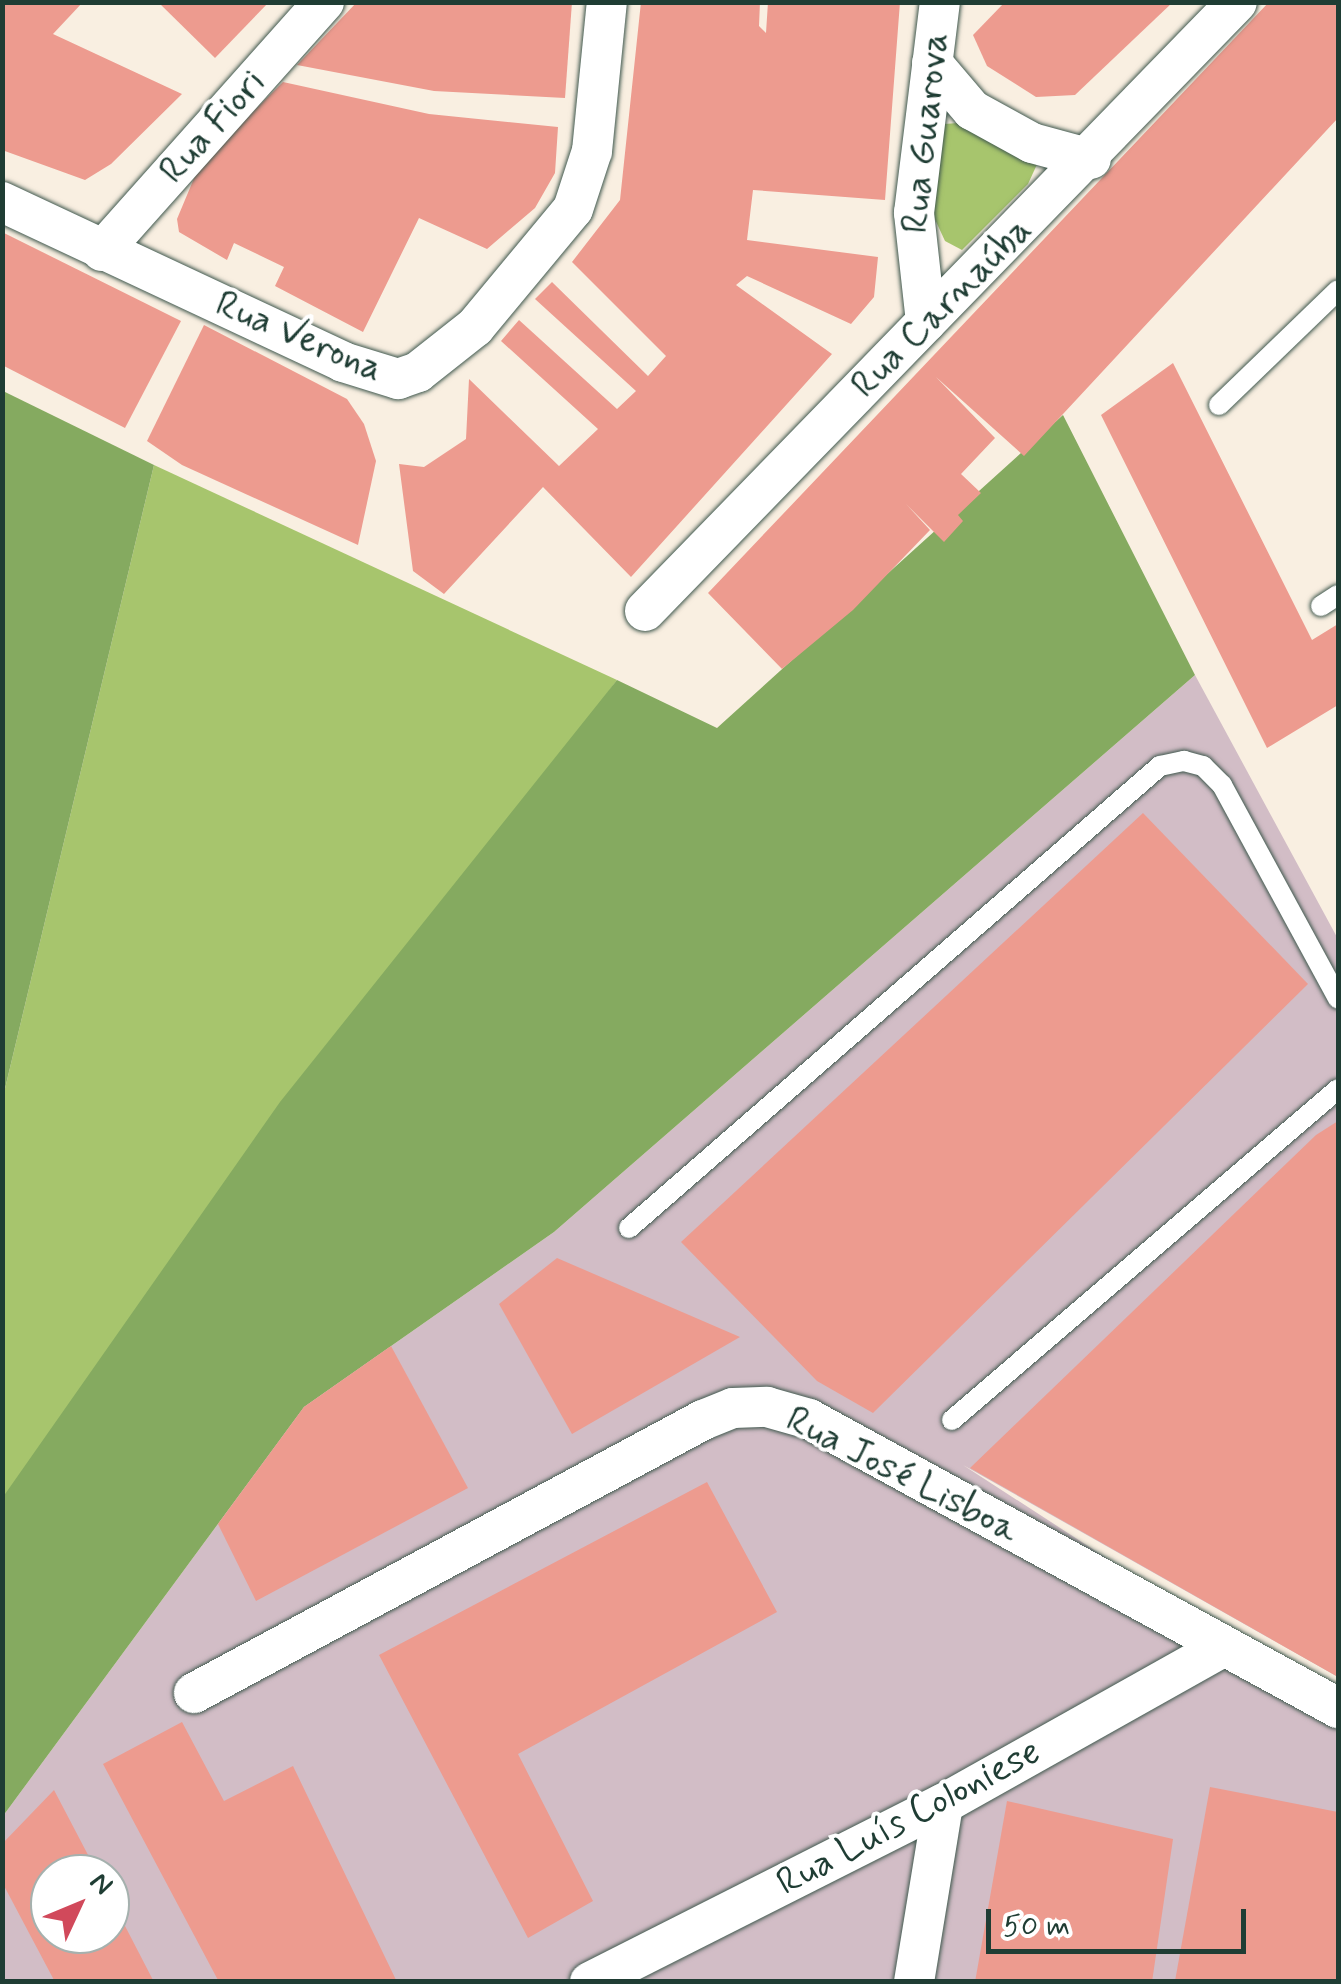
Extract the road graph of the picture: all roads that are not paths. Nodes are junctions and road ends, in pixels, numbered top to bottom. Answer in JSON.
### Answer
{"nodes":[{"id":1,"x":324,"y":2,"type":"edge"},
{"id":2,"x":608,"y":2,"type":"edge"},
{"id":3,"x":940,"y":2,"type":"edge"},
{"id":4,"x":1237,"y":2,"type":"edge"},
{"id":5,"x":932,"y":63,"type":"junction"},
{"id":6,"x":1091,"y":159,"type":"junction"},
{"id":7,"x":2,"y":202,"type":"edge"},
{"id":8,"x":102,"y":251,"type":"junction"},
{"id":9,"x":1338,"y":290,"type":"edge"},
{"id":10,"x":926,"y":322,"type":"junction"},
{"id":11,"x":1219,"y":406,"type":"dead end"},
{"id":12,"x":645,"y":611,"type":"dead end"},
{"id":13,"x":1338,"y":999,"type":"edge"},
{"id":14,"x":1338,"y":1089,"type":"edge"},
{"id":15,"x":629,"y":1228,"type":"dead end"},
{"id":16,"x":952,"y":1420,"type":"dead end"},
{"id":17,"x":1223,"y":1647,"type":"junction"},
{"id":18,"x":194,"y":1693,"type":"dead end"},
{"id":19,"x":1338,"y":1708,"type":"edge"},
{"id":20,"x":943,"y":1804,"type":"junction"},
{"id":21,"x":590,"y":1982,"type":"edge"},
{"id":22,"x":914,"y":1982,"type":"edge"}],
"edges":[{"from":1,"to":8,"type":"street","name":"Rua Fiori"},
{"from":2,"to":8,"type":"street","name":"Rua Verona"},
{"from":3,"to":5,"type":"street","name":"Rua Guarova"},
{"from":4,"to":6,"type":"street","name":"Rua Carnaúba"},
{"from":5,"to":6,"type":"street"},
{"from":5,"to":10,"type":"street","name":"Rua Guarova"},
{"from":6,"to":10,"type":"street","name":"Rua Carnaúba"},
{"from":7,"to":8,"type":"street","name":"Rua Verona"},
{"from":9,"to":11,"type":"lane"},
{"from":10,"to":12,"type":"street","name":"Rua Carnaúba"},
{"from":13,"to":15,"type":"lane"},
{"from":14,"to":16,"type":"lane"},
{"from":17,"to":18,"type":"street","name":"Rua José Lisboa"},
{"from":17,"to":19,"type":"street","name":"Rua José Lisboa"},
{"from":17,"to":20,"type":"street","name":"Rua Luís Coloniese"},
{"from":20,"to":21,"type":"street","name":"Rua Luís Coloniese"},
{"from":20,"to":22,"type":"street"}]}
